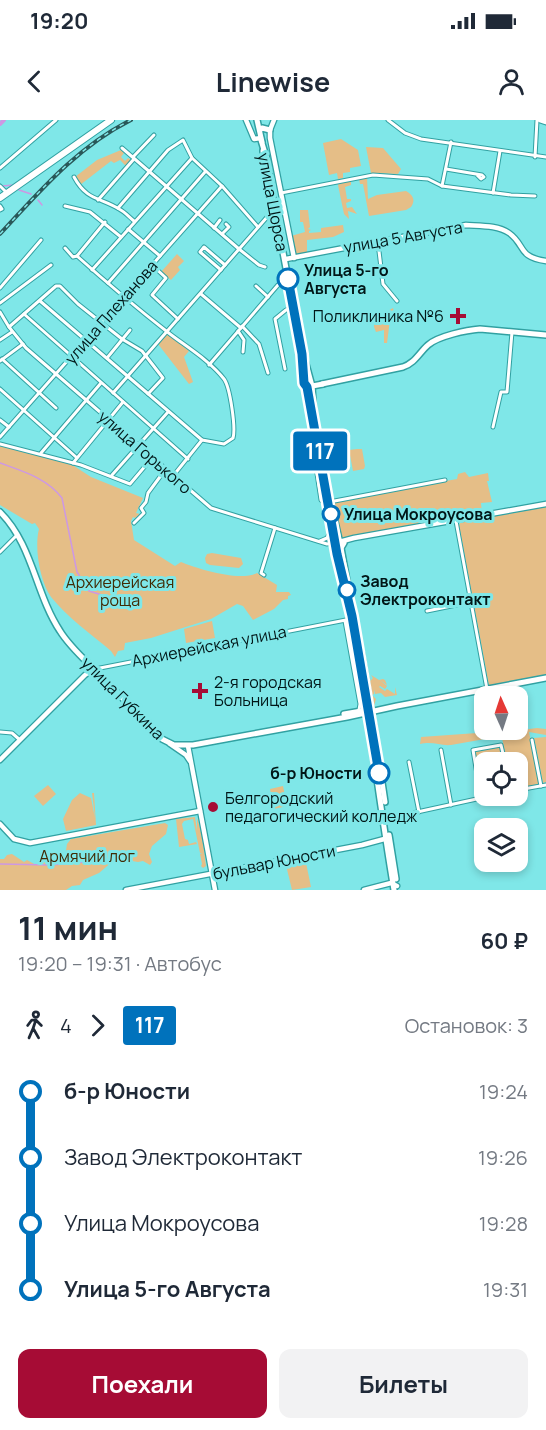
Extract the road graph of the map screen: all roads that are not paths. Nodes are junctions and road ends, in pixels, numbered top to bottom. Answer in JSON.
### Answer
{"nodes":[{"id":1,"x":56,"y":120,"type":"edge"},
{"id":2,"x":111,"y":120,"type":"edge"},
{"id":3,"x":246,"y":120,"type":"edge"},
{"id":4,"x":258,"y":120,"type":"edge"},
{"id":5,"x":274,"y":120,"type":"edge"},
{"id":6,"x":388,"y":120,"type":"edge"},
{"id":7,"x":538,"y":120,"type":"edge"},
{"id":8,"x":546,"y":122,"type":"edge"},
{"id":9,"x":271,"y":128,"type":"junction"},
{"id":10,"x":260,"y":130,"type":"junction"},
{"id":11,"x":154,"y":135,"type":"dead end"},
{"id":12,"x":261,"y":139,"type":"junction"},
{"id":13,"x":451,"y":142,"type":"junction"},
{"id":14,"x":122,"y":148,"type":"dead end"},
{"id":15,"x":263,"y":150,"type":"junction"},
{"id":16,"x":500,"y":151,"type":"junction"},
{"id":17,"x":535,"y":157,"type":"junction"},
{"id":18,"x":546,"y":157,"type":"edge"},
{"id":19,"x":134,"y":158,"type":"junction"},
{"id":20,"x":192,"y":158,"type":"junction"},
{"id":21,"x":0,"y":168,"type":"edge"},
{"id":22,"x":446,"y":170,"type":"junction"},
{"id":23,"x":206,"y":171,"type":"junction"},
{"id":24,"x":150,"y":172,"type":"junction"},
{"id":25,"x":477,"y":175,"type":"dead end"},
{"id":26,"x":269,"y":176,"type":"junction"},
{"id":27,"x":74,"y":177,"type":"dead end"},
{"id":28,"x":0,"y":186,"type":"edge"},
{"id":29,"x":166,"y":186,"type":"junction"},
{"id":30,"x":222,"y":186,"type":"junction"},
{"id":31,"x":442,"y":186,"type":"junction"},
{"id":32,"x":271,"y":188,"type":"junction"},
{"id":33,"x":7,"y":193,"type":"junction"},
{"id":34,"x":281,"y":193,"type":"junction"},
{"id":35,"x":493,"y":193,"type":"junction"},
{"id":36,"x":534,"y":196,"type":"dead end"},
{"id":37,"x":0,"y":198,"type":"edge"},
{"id":38,"x":98,"y":200,"type":"junction"},
{"id":39,"x":182,"y":200,"type":"junction"},
{"id":40,"x":65,"y":206,"type":"dead end"},
{"id":41,"x":118,"y":208,"type":"junction"},
{"id":42,"x":274,"y":208,"type":"junction"},
{"id":43,"x":197,"y":213,"type":"junction"},
{"id":44,"x":268,"y":215,"type":"junction"},
{"id":45,"x":276,"y":216,"type":"junction"},
{"id":46,"x":220,"y":220,"type":"dead end"},
{"id":47,"x":134,"y":221,"type":"junction"},
{"id":48,"x":105,"y":222,"type":"junction"},
{"id":49,"x":226,"y":224,"type":"dead end"},
{"id":50,"x":258,"y":227,"type":"junction"},
{"id":51,"x":214,"y":228,"type":"junction"},
{"id":52,"x":128,"y":229,"type":"junction"},
{"id":53,"x":222,"y":234,"type":"junction"},
{"id":54,"x":121,"y":237,"type":"junction"},
{"id":55,"x":41,"y":240,"type":"dead end"},
{"id":56,"x":377,"y":241,"type":"junction"},
{"id":57,"x":144,"y":242,"type":"junction"},
{"id":58,"x":65,"y":248,"type":"dead end"},
{"id":59,"x":239,"y":249,"type":"junction"},
{"id":60,"x":77,"y":256,"type":"junction"},
{"id":61,"x":160,"y":256,"type":"junction"},
{"id":62,"x":288,"y":260,"type":"junction"},
{"id":63,"x":546,"y":261,"type":"edge"},
{"id":64,"x":51,"y":264,"type":"dead end"},
{"id":65,"x":152,"y":265,"type":"junction"},
{"id":66,"x":225,"y":265,"type":"junction"},
{"id":67,"x":265,"y":267,"type":"dead end"},
{"id":68,"x":92,"y":270,"type":"junction"},
{"id":69,"x":221,"y":270,"type":"junction"},
{"id":70,"x":107,"y":283,"type":"junction"},
{"id":71,"x":278,"y":285,"type":"dead end"},
{"id":72,"x":256,"y":286,"type":"dead end"},
{"id":73,"x":0,"y":288,"type":"edge"},
{"id":74,"x":200,"y":294,"type":"junction"},
{"id":75,"x":124,"y":297,"type":"junction"},
{"id":76,"x":268,"y":297,"type":"junction"},
{"id":77,"x":292,"y":300,"type":"junction"},
{"id":78,"x":40,"y":301,"type":"junction"},
{"id":79,"x":397,"y":301,"type":"dead end"},
{"id":80,"x":0,"y":303,"type":"edge"},
{"id":81,"x":0,"y":312,"type":"edge"},
{"id":82,"x":24,"y":314,"type":"junction"},
{"id":83,"x":178,"y":319,"type":"junction"},
{"id":84,"x":102,"y":322,"type":"junction"},
{"id":85,"x":9,"y":327,"type":"junction"},
{"id":86,"x":240,"y":328,"type":"junction"},
{"id":87,"x":130,"y":330,"type":"dead end"},
{"id":88,"x":12,"y":332,"type":"junction"},
{"id":89,"x":167,"y":332,"type":"junction"},
{"id":90,"x":512,"y":332,"type":"junction"},
{"id":91,"x":546,"y":335,"type":"edge"},
{"id":92,"x":122,"y":339,"type":"junction"},
{"id":93,"x":0,"y":340,"type":"edge"},
{"id":94,"x":86,"y":340,"type":"junction"},
{"id":95,"x":22,"y":344,"type":"junction"},
{"id":96,"x":301,"y":346,"type":"junction"},
{"id":97,"x":243,"y":352,"type":"dead end"},
{"id":98,"x":146,"y":356,"type":"junction"},
{"id":99,"x":72,"y":357,"type":"junction"},
{"id":100,"x":107,"y":358,"type":"junction"},
{"id":101,"x":1,"y":360,"type":"edge"},
{"id":102,"x":209,"y":365,"type":"junction"},
{"id":103,"x":285,"y":369,"type":"dead end"},
{"id":104,"x":268,"y":373,"type":"dead end"},
{"id":105,"x":56,"y":375,"type":"junction"},
{"id":106,"x":128,"y":377,"type":"junction"},
{"id":107,"x":101,"y":383,"type":"junction"},
{"id":108,"x":308,"y":386,"type":"junction"},
{"id":109,"x":0,"y":389,"type":"edge"},
{"id":110,"x":39,"y":393,"type":"junction"},
{"id":111,"x":113,"y":393,"type":"junction"},
{"id":112,"x":147,"y":394,"type":"junction"},
{"id":113,"x":86,"y":401,"type":"junction"},
{"id":114,"x":123,"y":402,"type":"junction"},
{"id":115,"x":56,"y":408,"type":"dead end"},
{"id":116,"x":24,"y":411,"type":"junction"},
{"id":117,"x":168,"y":412,"type":"junction"},
{"id":118,"x":0,"y":420,"type":"edge"},
{"id":119,"x":108,"y":420,"type":"junction"},
{"id":120,"x":314,"y":420,"type":"junction"},
{"id":121,"x":493,"y":427,"type":"dead end"},
{"id":122,"x":9,"y":428,"type":"junction"},
{"id":123,"x":154,"y":429,"type":"junction"},
{"id":124,"x":316,"y":430,"type":"junction"},
{"id":125,"x":0,"y":437,"type":"edge"},
{"id":126,"x":55,"y":437,"type":"junction"},
{"id":127,"x":202,"y":440,"type":"junction"},
{"id":128,"x":0,"y":444,"type":"edge"},
{"id":129,"x":137,"y":445,"type":"junction"},
{"id":130,"x":41,"y":453,"type":"junction"},
{"id":131,"x":76,"y":457,"type":"junction"},
{"id":132,"x":152,"y":458,"type":"junction"},
{"id":133,"x":188,"y":459,"type":"junction"},
{"id":134,"x":73,"y":463,"type":"junction"},
{"id":135,"x":165,"y":470,"type":"junction"},
{"id":136,"x":112,"y":475,"type":"junction"},
{"id":137,"x":173,"y":476,"type":"junction"},
{"id":138,"x":445,"y":480,"type":"dead end"},
{"id":139,"x":328,"y":500,"type":"junction"},
{"id":140,"x":546,"y":504,"type":"edge"},
{"id":141,"x":0,"y":512,"type":"edge"},
{"id":142,"x":331,"y":514,"type":"junction"},
{"id":143,"x":456,"y":521,"type":"junction"},
{"id":144,"x":134,"y":523,"type":"dead end"},
{"id":145,"x":274,"y":528,"type":"junction"},
{"id":146,"x":334,"y":529,"type":"junction"},
{"id":147,"x":18,"y":534,"type":"junction"},
{"id":148,"x":320,"y":542,"type":"junction"},
{"id":149,"x":338,"y":544,"type":"junction"},
{"id":150,"x":0,"y":552,"type":"edge"},
{"id":151,"x":264,"y":575,"type":"dead end"},
{"id":152,"x":349,"y":599,"type":"junction"},
{"id":153,"x":471,"y":603,"type":"junction"},
{"id":154,"x":427,"y":610,"type":"dead end"},
{"id":155,"x":351,"y":619,"type":"junction"},
{"id":156,"x":358,"y":643,"type":"junction"},
{"id":157,"x":359,"y":659,"type":"junction"},
{"id":158,"x":94,"y":669,"type":"junction"},
{"id":159,"x":363,"y":675,"type":"junction"},
{"id":160,"x":546,"y":678,"type":"edge"},
{"id":161,"x":486,"y":686,"type":"edge"},
{"id":162,"x":503,"y":686,"type":"edge"},
{"id":163,"x":474,"y":691,"type":"edge"},
{"id":164,"x":368,"y":711,"type":"junction"},
{"id":165,"x":0,"y":732,"type":"edge"},
{"id":166,"x":21,"y":740,"type":"junction"},
{"id":167,"x":532,"y":740,"type":"dead end"},
{"id":168,"x":170,"y":744,"type":"junction"},
{"id":169,"x":188,"y":746,"type":"junction"},
{"id":170,"x":441,"y":750,"type":"dead end"},
{"id":171,"x":503,"y":752,"type":"edge"},
{"id":172,"x":0,"y":760,"type":"edge"},
{"id":173,"x":409,"y":762,"type":"dead end"},
{"id":174,"x":474,"y":762,"type":"edge"},
{"id":175,"x":191,"y":764,"type":"junction"},
{"id":176,"x":544,"y":786,"type":"edge"},
{"id":177,"x":528,"y":788,"type":"edge"},
{"id":178,"x":474,"y":800,"type":"edge"},
{"id":179,"x":452,"y":805,"type":"junction"},
{"id":180,"x":200,"y":811,"type":"junction"},
{"id":181,"x":419,"y":812,"type":"junction"},
{"id":182,"x":384,"y":819,"type":"junction"},
{"id":183,"x":0,"y":824,"type":"edge"},
{"id":184,"x":47,"y":834,"type":"dead end"},
{"id":185,"x":388,"y":839,"type":"junction"},
{"id":186,"x":48,"y":841,"type":"junction"},
{"id":187,"x":212,"y":873,"type":"junction"},
{"id":188,"x":394,"y":885,"type":"edge"},
{"id":189,"x":126,"y":890,"type":"edge"},
{"id":190,"x":215,"y":890,"type":"edge"},
{"id":191,"x":364,"y":890,"type":"edge"}],
"edges":[{"from":1,"to":21,"type":"street"},
{"from":2,"to":33,"type":"main road"},
{"from":3,"to":12,"type":"street"},
{"from":4,"to":9,"type":"street"},
{"from":4,"to":10,"type":"main road","name":"улица Щорса"},
{"from":5,"to":9,"type":"street"},
{"from":6,"to":13,"type":"street"},
{"from":7,"to":8,"type":"street"},
{"from":7,"to":17,"type":"street"},
{"from":9,"to":10,"type":"main road"},
{"from":9,"to":34,"type":"street"},
{"from":10,"to":12,"type":"main road","name":"улица Щорса"},
{"from":11,"to":19,"type":"street"},
{"from":12,"to":15,"type":"main road","name":"улица Щорса"},
{"from":12,"to":26,"type":"main road"},
{"from":13,"to":16,"type":"street"},
{"from":13,"to":22,"type":"street"},
{"from":14,"to":19,"type":"street"},
{"from":15,"to":26,"type":"street","name":"улица Щорса"},
{"from":15,"to":32,"type":"main road"},
{"from":16,"to":17,"type":"street"},
{"from":16,"to":35,"type":"street"},
{"from":17,"to":18,"type":"street"},
{"from":19,"to":24,"type":"street"},
{"from":19,"to":38,"type":"street"},
{"from":20,"to":23,"type":"street"},
{"from":20,"to":24,"type":"street"},
{"from":20,"to":29,"type":"street"},
{"from":22,"to":25,"type":"street"},
{"from":22,"to":31,"type":"street"},
{"from":23,"to":30,"type":"street"},
{"from":23,"to":39,"type":"street"},
{"from":24,"to":29,"type":"street"},
{"from":24,"to":41,"type":"street"},
{"from":26,"to":32,"type":"main road","name":"улица Щорса"},
{"from":27,"to":38,"type":"street"},
{"from":28,"to":33,"type":"street"},
{"from":29,"to":39,"type":"street"},
{"from":29,"to":47,"type":"street"},
{"from":30,"to":43,"type":"street","name":"улица Плеханова"},
{"from":30,"to":50,"type":"street"},
{"from":31,"to":34,"type":"street"},
{"from":31,"to":35,"type":"street"},
{"from":32,"to":42,"type":"main road","name":"улица Щорса"},
{"from":33,"to":37,"type":"main road"},
{"from":34,"to":62,"type":"street"},
{"from":35,"to":36,"type":"street"},
{"from":38,"to":41,"type":"street"},
{"from":39,"to":43,"type":"street"},
{"from":39,"to":57,"type":"street"},
{"from":40,"to":48,"type":"street"},
{"from":41,"to":47,"type":"street"},
{"from":42,"to":44,"type":"street"},
{"from":42,"to":45,"type":"main road","name":"улица Щорса"},
{"from":43,"to":51,"type":"street"},
{"from":43,"to":61,"type":"street","name":"улица Плеханова"},
{"from":44,"to":45,"type":"street"},
{"from":44,"to":50,"type":"street"},
{"from":45,"to":62,"type":"main road","name":"улица Щорса"},
{"from":46,"to":51,"type":"street"},
{"from":47,"to":52,"type":"street"},
{"from":48,"to":54,"type":"street"},
{"from":48,"to":60,"type":"street"},
{"from":49,"to":53,"type":"street"},
{"from":50,"to":59,"type":"street"},
{"from":51,"to":53,"type":"street"},
{"from":52,"to":54,"type":"street"},
{"from":52,"to":57,"type":"street"},
{"from":53,"to":59,"type":"street"},
{"from":54,"to":68,"type":"street"},
{"from":55,"to":73,"type":"street"},
{"from":56,"to":62,"type":"street","name":"улица 5 Августа"},
{"from":56,"to":63,"type":"street","name":"улица 5 Августа"},
{"from":56,"to":79,"type":"street"},
{"from":57,"to":61,"type":"street"},
{"from":57,"to":70,"type":"street"},
{"from":58,"to":60,"type":"street"},
{"from":59,"to":66,"type":"street"},
{"from":59,"to":67,"type":"street"},
{"from":60,"to":68,"type":"street"},
{"from":61,"to":65,"type":"street","name":"улица Плеханова"},
{"from":62,"to":77,"type":"main road","name":"улица Щорса"},
{"from":64,"to":80,"type":"street"},
{"from":65,"to":75,"type":"street","name":"улица Плеханова"},
{"from":65,"to":83,"type":"street"},
{"from":66,"to":69,"type":"street"},
{"from":66,"to":69,"type":"street"},
{"from":68,"to":70,"type":"street"},
{"from":69,"to":74,"type":"street"},
{"from":70,"to":75,"type":"street"},
{"from":71,"to":76,"type":"street"},
{"from":72,"to":76,"type":"street"},
{"from":74,"to":83,"type":"street"},
{"from":74,"to":86,"type":"street"},
{"from":75,"to":84,"type":"street","name":"улица Плеханова"},
{"from":75,"to":89,"type":"street"},
{"from":76,"to":86,"type":"street"},
{"from":77,"to":96,"type":"main road","name":"улица Щорса"},
{"from":77,"to":103,"type":"street"},
{"from":78,"to":82,"type":"street"},
{"from":78,"to":84,"type":"street"},
{"from":78,"to":94,"type":"street"},
{"from":81,"to":85,"type":"street","name":"улица Горького"},
{"from":82,"to":85,"type":"street"},
{"from":82,"to":99,"type":"street"},
{"from":83,"to":89,"type":"street"},
{"from":84,"to":92,"type":"street"},
{"from":84,"to":94,"type":"street","name":"улица Плеханова"},
{"from":85,"to":88,"type":"street","name":"улица Горького"},
{"from":86,"to":97,"type":"street"},
{"from":86,"to":102,"type":"street"},
{"from":86,"to":104,"type":"street"},
{"from":87,"to":92,"type":"street"},
{"from":88,"to":93,"type":"street"},
{"from":88,"to":95,"type":"street","name":"улица Горького"},
{"from":89,"to":98,"type":"street"},
{"from":89,"to":102,"type":"street"},
{"from":90,"to":91,"type":"main road"},
{"from":90,"to":108,"type":"main road"},
{"from":90,"to":121,"type":"street"},
{"from":92,"to":98,"type":"street"},
{"from":92,"to":100,"type":"street"},
{"from":94,"to":99,"type":"street","name":"улица Плеханова"},
{"from":94,"to":100,"type":"street"},
{"from":95,"to":101,"type":"street"},
{"from":95,"to":105,"type":"street","name":"улица Горького"},
{"from":96,"to":108,"type":"main road"},
{"from":96,"to":108,"type":"main road","name":"улица Щорса"},
{"from":98,"to":106,"type":"street"},
{"from":98,"to":112,"type":"street"},
{"from":99,"to":105,"type":"street","name":"улица Плеханова"},
{"from":99,"to":107,"type":"street"},
{"from":100,"to":106,"type":"street"},
{"from":101,"to":110,"type":"street"},
{"from":102,"to":127,"type":"street"},
{"from":105,"to":110,"type":"street","name":"улица Плеханова"},
{"from":105,"to":113,"type":"street","name":"улица Горького"},
{"from":106,"to":111,"type":"street"},
{"from":106,"to":112,"type":"street"},
{"from":107,"to":111,"type":"street"},
{"from":107,"to":113,"type":"street"},
{"from":108,"to":120,"type":"main road"},
{"from":108,"to":120,"type":"main road"},
{"from":109,"to":116,"type":"street"},
{"from":110,"to":115,"type":"street"},
{"from":110,"to":116,"type":"street","name":"улица Плеханова"},
{"from":111,"to":114,"type":"street"},
{"from":112,"to":117,"type":"street"},
{"from":113,"to":119,"type":"street","name":"улица Горького"},
{"from":113,"to":126,"type":"street"},
{"from":114,"to":119,"type":"street"},
{"from":114,"to":123,"type":"street"},
{"from":116,"to":122,"type":"street","name":"улица Плеханова"},
{"from":116,"to":126,"type":"street"},
{"from":117,"to":123,"type":"street"},
{"from":117,"to":127,"type":"street"},
{"from":118,"to":122,"type":"street"},
{"from":119,"to":129,"type":"street","name":"улица Горького"},
{"from":119,"to":131,"type":"street"},
{"from":120,"to":124,"type":"main road"},
{"from":122,"to":125,"type":"street","name":"улица Плеханова"},
{"from":123,"to":129,"type":"street"},
{"from":123,"to":133,"type":"street"},
{"from":124,"to":139,"type":"main road"},
{"from":124,"to":139,"type":"street"},
{"from":126,"to":130,"type":"street"},
{"from":126,"to":131,"type":"street"},
{"from":127,"to":133,"type":"street"},
{"from":128,"to":130,"type":"street"},
{"from":129,"to":132,"type":"street","name":"улица Горького"},
{"from":129,"to":136,"type":"street"},
{"from":130,"to":134,"type":"street"},
{"from":131,"to":134,"type":"street"},
{"from":132,"to":135,"type":"street","name":"улица Горького"},
{"from":132,"to":136,"type":"street"},
{"from":133,"to":137,"type":"street"},
{"from":134,"to":136,"type":"street"},
{"from":135,"to":137,"type":"street","name":"улица Горького"},
{"from":135,"to":144,"type":"street"},
{"from":137,"to":145,"type":"street","name":"улица Горького"},
{"from":138,"to":139,"type":"street"},
{"from":139,"to":142,"type":"street"},
{"from":139,"to":146,"type":"main road"},
{"from":140,"to":143,"type":"street"},
{"from":141,"to":147,"type":"main road","name":"улица Губкина"},
{"from":142,"to":146,"type":"street"},
{"from":142,"to":149,"type":"street"},
{"from":143,"to":149,"type":"street"},
{"from":143,"to":153,"type":"street"},
{"from":145,"to":148,"type":"street","name":"улица Горького"},
{"from":145,"to":151,"type":"street"},
{"from":146,"to":148,"type":"street"},
{"from":146,"to":149,"type":"main road"},
{"from":147,"to":150,"type":"street"},
{"from":147,"to":158,"type":"main road","name":"улица Губкина"},
{"from":148,"to":149,"type":"street","name":"улица Горького"},
{"from":149,"to":152,"type":"street"},
{"from":149,"to":152,"type":"main road"},
{"from":149,"to":155,"type":"main road"},
{"from":152,"to":155,"type":"main road"},
{"from":153,"to":154,"type":"street"},
{"from":153,"to":161,"type":"street"},
{"from":155,"to":156,"type":"main road"},
{"from":155,"to":157,"type":"main road"},
{"from":155,"to":158,"type":"street","name":"Архиерейская улица"},
{"from":155,"to":164,"type":"street"},
{"from":156,"to":159,"type":"street"},
{"from":156,"to":164,"type":"main road"},
{"from":157,"to":159,"type":"street"},
{"from":157,"to":164,"type":"main road"},
{"from":158,"to":166,"type":"street"},
{"from":158,"to":168,"type":"main road","name":"улица Губкина"},
{"from":159,"to":164,"type":"street"},
{"from":159,"to":164,"type":"street"},
{"from":160,"to":162,"type":"main road","name":"улица Губкина"},
{"from":163,"to":164,"type":"main road","name":"улица Губкина"},
{"from":164,"to":169,"type":"main road","name":"улица Губкина"},
{"from":164,"to":182,"type":"main road"},
{"from":164,"to":182,"type":"street"},
{"from":165,"to":166,"type":"street"},
{"from":166,"to":172,"type":"street"},
{"from":167,"to":176,"type":"street"},
{"from":168,"to":169,"type":"main road","name":"улица Губкина"},
{"from":168,"to":175,"type":"street"},
{"from":169,"to":175,"type":"street"},
{"from":170,"to":179,"type":"street"},
{"from":171,"to":174,"type":"street"},
{"from":173,"to":181,"type":"street"},
{"from":175,"to":180,"type":"street"},
{"from":176,"to":177,"type":"street"},
{"from":178,"to":179,"type":"street"},
{"from":179,"to":181,"type":"street"},
{"from":180,"to":186,"type":"street"},
{"from":180,"to":187,"type":"street"},
{"from":181,"to":182,"type":"street"},
{"from":182,"to":185,"type":"main road"},
{"from":183,"to":186,"type":"street"},
{"from":184,"to":186,"type":"street"},
{"from":185,"to":187,"type":"street","name":"бульвар Юности"},
{"from":185,"to":188,"type":"main road"},
{"from":187,"to":189,"type":"street","name":"бульвар Юности"},
{"from":187,"to":190,"type":"street"},
{"from":188,"to":191,"type":"street"}]}
